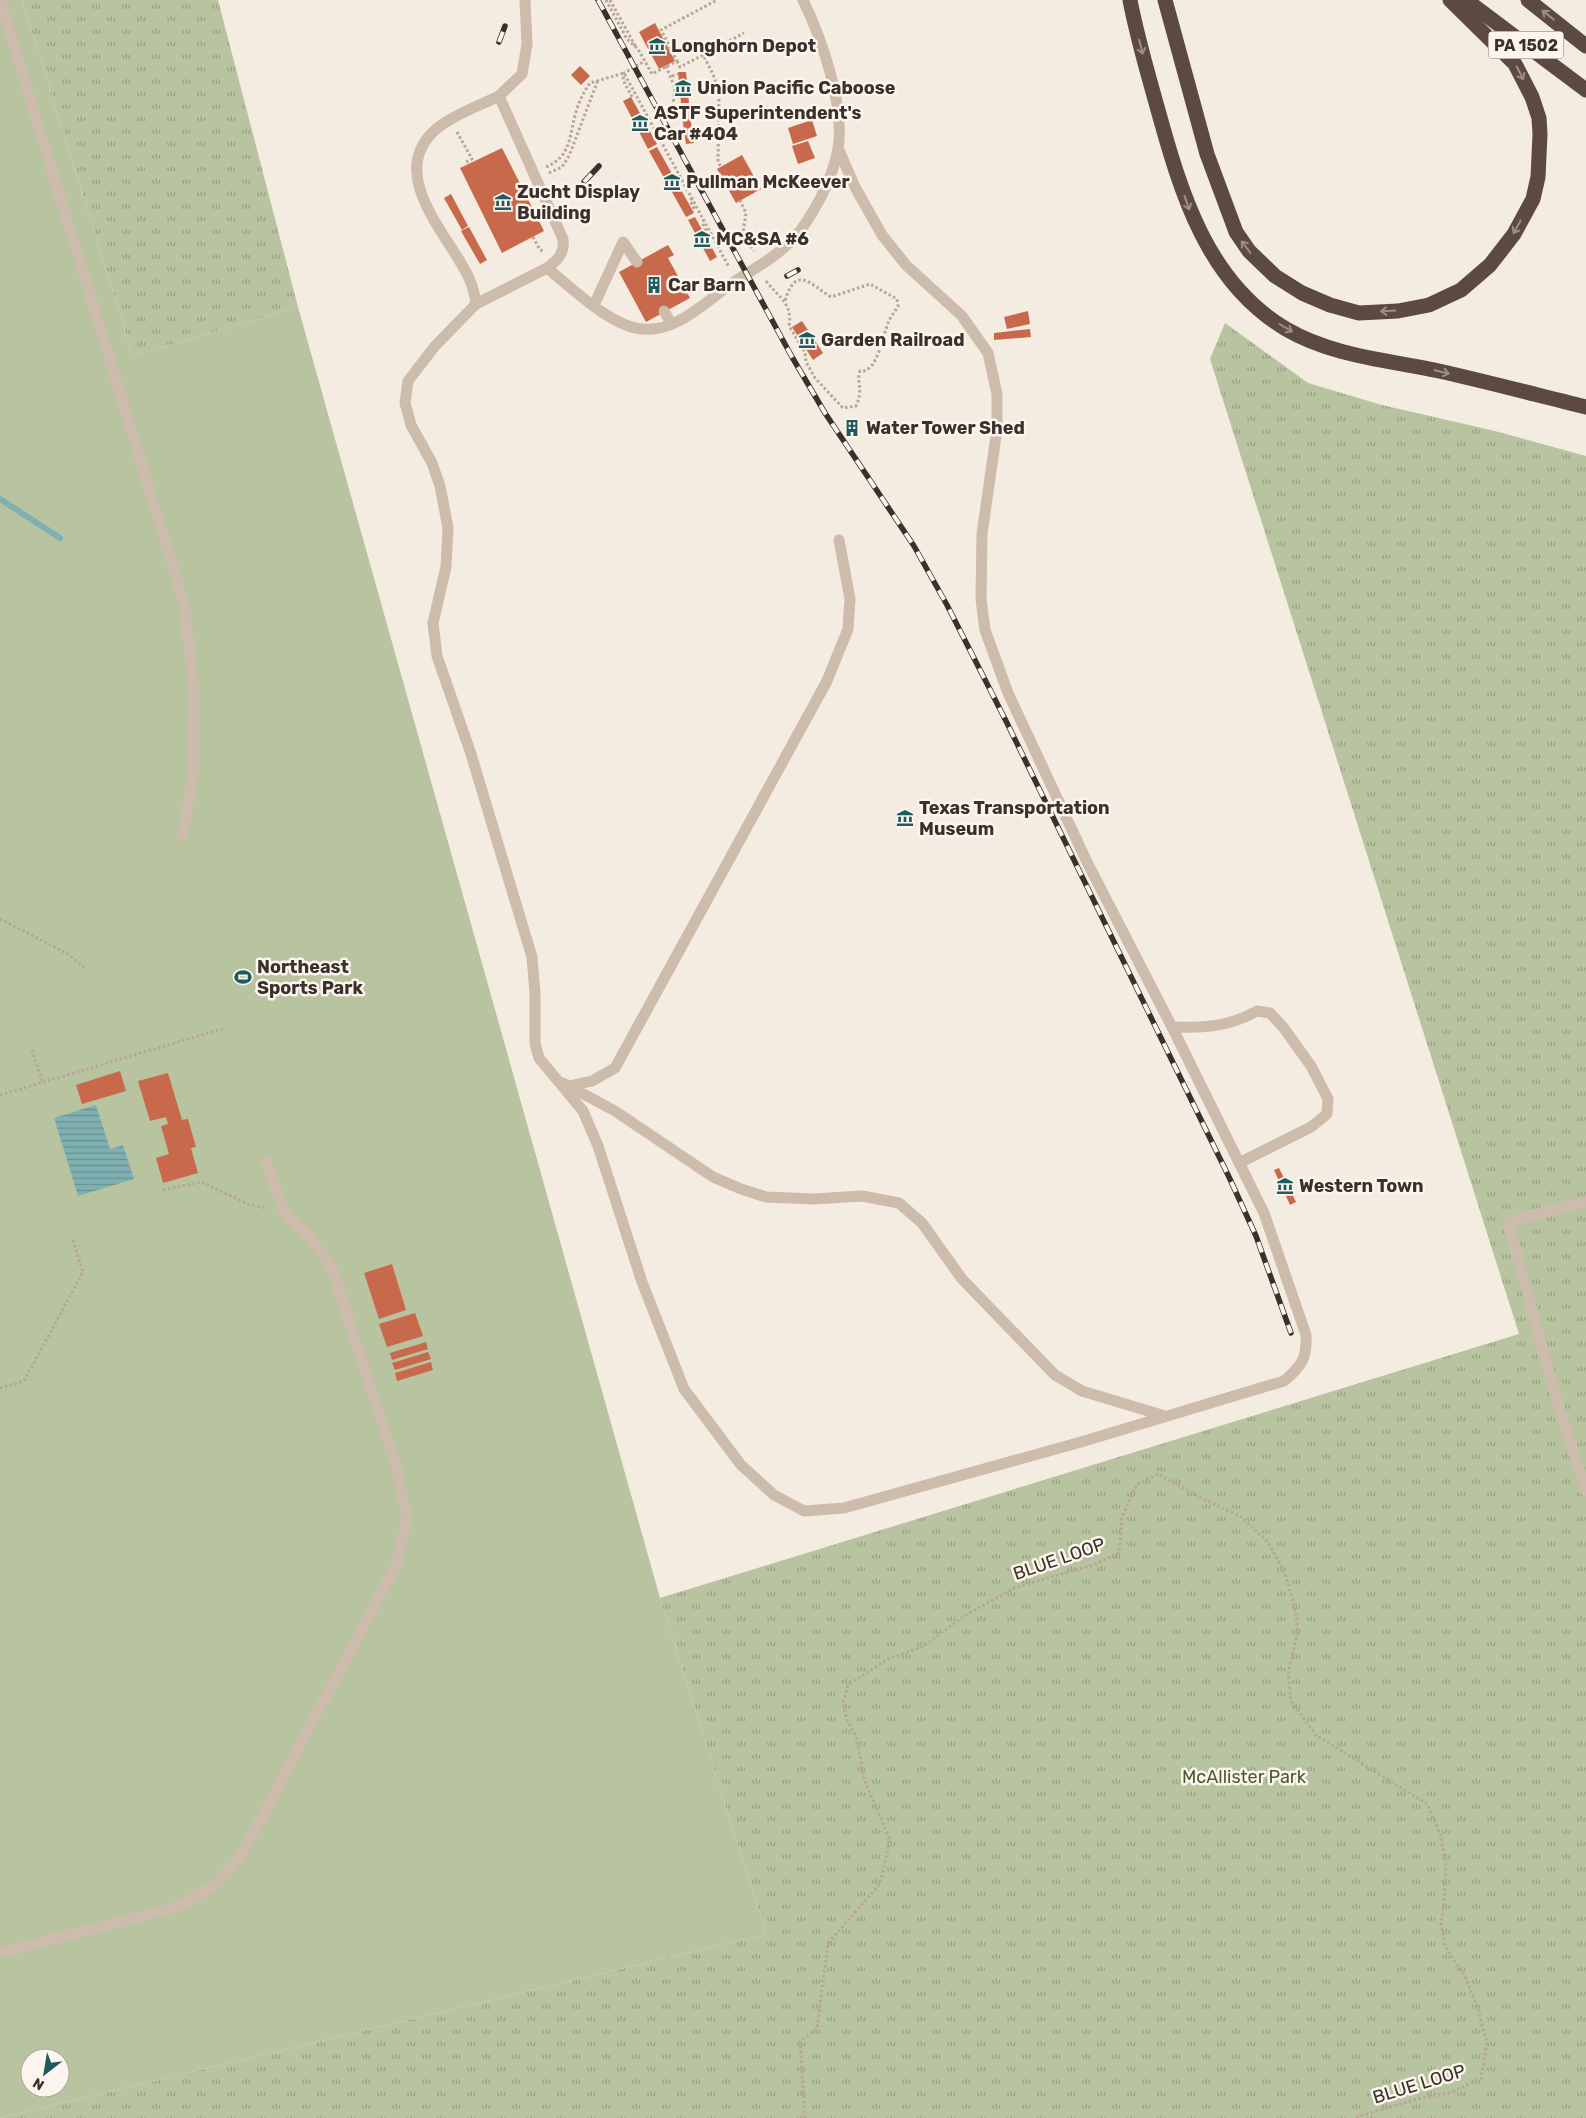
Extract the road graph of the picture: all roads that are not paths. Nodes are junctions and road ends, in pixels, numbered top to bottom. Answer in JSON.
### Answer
{"nodes":[{"id":1,"x":0,"y":0,"type":"edge"},
{"id":2,"x":525,"y":0,"type":"edge"},
{"id":3,"x":803,"y":0,"type":"edge"},
{"id":4,"x":1130,"y":0,"type":"edge"},
{"id":5,"x":1165,"y":0,"type":"edge"},
{"id":6,"x":1450,"y":0,"type":"edge"},
{"id":7,"x":1466,"y":0,"type":"edge"},
{"id":8,"x":1528,"y":0,"type":"edge"},
{"id":9,"x":1567,"y":30,"type":"junction"},
{"id":10,"x":1586,"y":37,"type":"edge"},
{"id":11,"x":1586,"y":46,"type":"edge"},
{"id":12,"x":1586,"y":90,"type":"edge"},
{"id":13,"x":499,"y":96,"type":"junction"},
{"id":14,"x":838,"y":148,"type":"junction"},
{"id":15,"x":637,"y":262,"type":"dead end"},
{"id":16,"x":548,"y":268,"type":"junction"},
{"id":17,"x":476,"y":304,"type":"junction"},
{"id":18,"x":594,"y":305,"type":"junction"},
{"id":19,"x":664,"y":312,"type":"dead end"},
{"id":20,"x":671,"y":323,"type":"junction"},
{"id":21,"x":1586,"y":406,"type":"edge"},
{"id":22,"x":839,"y":540,"type":"dead end"},
{"id":23,"x":182,"y":836,"type":"dead end"},
{"id":24,"x":1172,"y":1026,"type":"junction"},
{"id":25,"x":557,"y":1080,"type":"junction"},
{"id":26,"x":569,"y":1086,"type":"junction"},
{"id":27,"x":266,"y":1161,"type":"dead end"},
{"id":28,"x":1239,"y":1163,"type":"junction"},
{"id":29,"x":1586,"y":1201,"type":"edge"},
{"id":30,"x":1166,"y":1417,"type":"junction"},
{"id":31,"x":1586,"y":1491,"type":"edge"},
{"id":32,"x":0,"y":1953,"type":"edge"}],
"edges":[{"from":1,"to":23,"type":"lane"},
{"from":2,"to":13,"type":"lane"},
{"from":3,"to":14,"type":"lane"},
{"from":4,"to":21,"type":"highway","one_way":true},
{"from":6,"to":5,"type":"highway","one_way":true},
{"from":7,"to":12,"type":"highway","number":"PA 1502"},
{"from":9,"to":8,"type":"highway","number":"PA 1502","one_way":true},
{"from":9,"to":10,"type":"highway"},
{"from":9,"to":11,"type":"highway","number":"PA 1502"},
{"from":13,"to":16,"type":"lane"},
{"from":13,"to":17,"type":"lane"},
{"from":14,"to":20,"type":"lane"},
{"from":14,"to":24,"type":"lane"},
{"from":15,"to":18,"type":"lane"},
{"from":16,"to":17,"type":"lane"},
{"from":16,"to":18,"type":"lane"},
{"from":17,"to":25,"type":"lane"},
{"from":18,"to":20,"type":"lane"},
{"from":19,"to":20,"type":"lane"},
{"from":22,"to":26,"type":"lane"},
{"from":24,"to":28,"type":"lane"},
{"from":24,"to":28,"type":"lane"},
{"from":25,"to":26,"type":"lane"},
{"from":25,"to":30,"type":"lane"},
{"from":26,"to":30,"type":"lane"},
{"from":27,"to":32,"type":"lane"},
{"from":28,"to":30,"type":"lane"},
{"from":29,"to":31,"type":"lane"}]}
